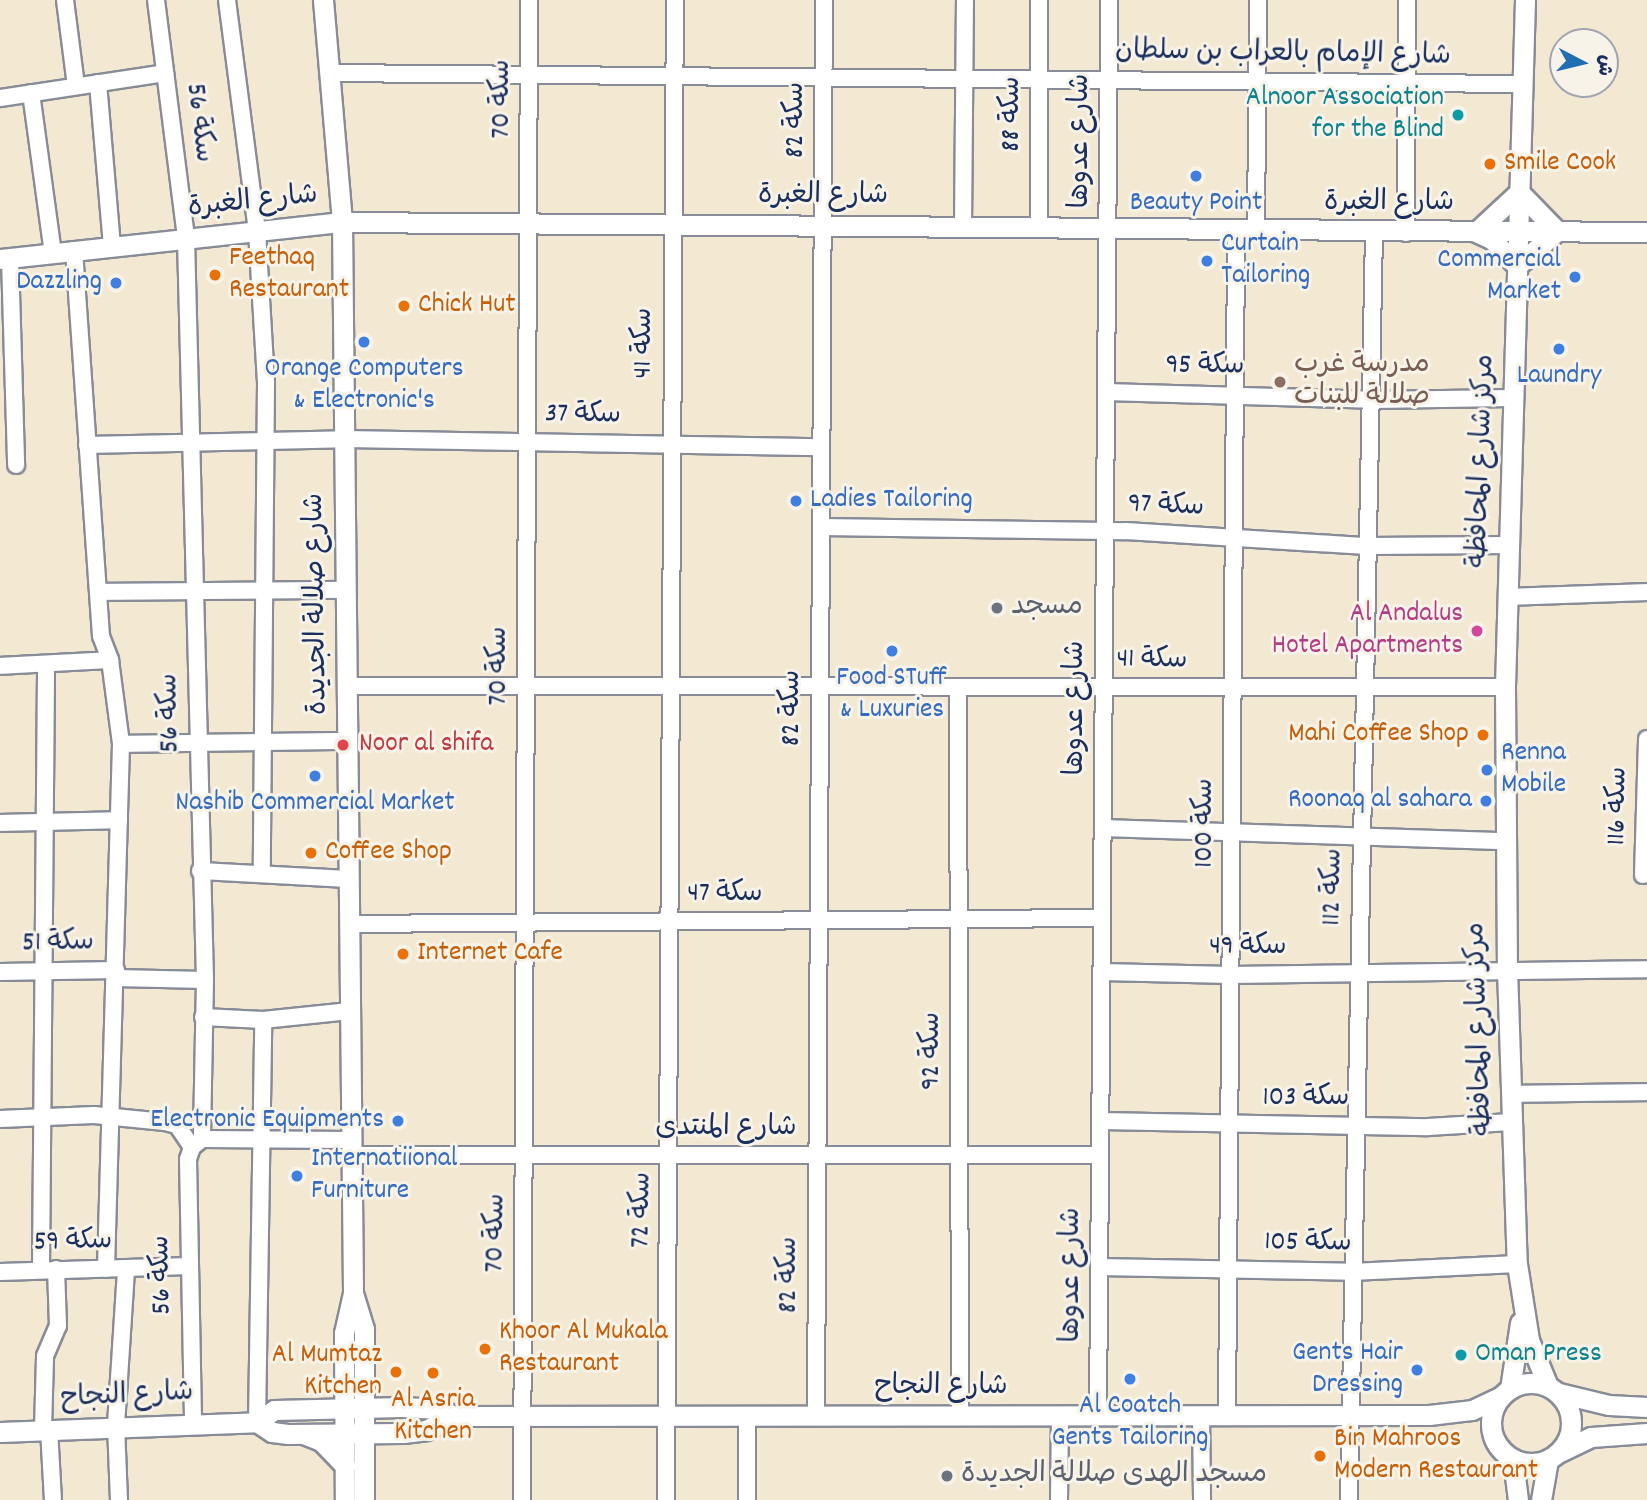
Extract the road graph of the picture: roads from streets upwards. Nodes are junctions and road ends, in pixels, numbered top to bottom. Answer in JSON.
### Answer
{"nodes":[{"id":1,"x":65,"y":0,"type":"edge"},
{"id":2,"x":156,"y":0,"type":"edge"},
{"id":3,"x":227,"y":0,"type":"edge"},
{"id":4,"x":323,"y":0,"type":"edge"},
{"id":5,"x":529,"y":0,"type":"edge"},
{"id":6,"x":675,"y":0,"type":"edge"},
{"id":7,"x":824,"y":0,"type":"edge"},
{"id":8,"x":965,"y":0,"type":"edge"},
{"id":9,"x":1039,"y":0,"type":"edge"},
{"id":10,"x":1109,"y":0,"type":"edge"},
{"id":11,"x":1258,"y":0,"type":"edge"},
{"id":12,"x":1407,"y":0,"type":"edge"},
{"id":13,"x":1525,"y":0,"type":"edge"},
{"id":14,"x":165,"y":73,"type":"junction"},
{"id":15,"x":330,"y":73,"type":"junction"},
{"id":16,"x":529,"y":75,"type":"junction"},
{"id":17,"x":674,"y":76,"type":"junction"},
{"id":18,"x":824,"y":78,"type":"junction"},
{"id":19,"x":965,"y":79,"type":"junction"},
{"id":20,"x":1039,"y":79,"type":"junction"},
{"id":21,"x":1109,"y":80,"type":"junction"},
{"id":22,"x":1257,"y":81,"type":"junction"},
{"id":23,"x":98,"y":83,"type":"junction"},
{"id":24,"x":1407,"y":83,"type":"junction"},
{"id":25,"x":1523,"y":84,"type":"junction"},
{"id":26,"x":75,"y":86,"type":"junction"},
{"id":27,"x":31,"y":93,"type":"junction"},
{"id":28,"x":0,"y":98,"type":"edge"},
{"id":29,"x":1519,"y":192,"type":"junction"},
{"id":30,"x":342,"y":222,"type":"junction"},
{"id":31,"x":528,"y":223,"type":"junction"},
{"id":32,"x":671,"y":224,"type":"junction"},
{"id":33,"x":823,"y":225,"type":"junction"},
{"id":34,"x":963,"y":227,"type":"junction"},
{"id":35,"x":1039,"y":227,"type":"junction"},
{"id":36,"x":1107,"y":230,"type":"junction"},
{"id":37,"x":257,"y":231,"type":"junction"},
{"id":38,"x":1518,"y":231,"type":"junction"},
{"id":39,"x":1557,"y":231,"type":"junction"},
{"id":40,"x":1246,"y":232,"type":"junction"},
{"id":41,"x":1476,"y":232,"type":"junction"},
{"id":42,"x":1647,"y":232,"type":"edge"},
{"id":43,"x":1374,"y":233,"type":"junction"},
{"id":44,"x":1406,"y":233,"type":"junction"},
{"id":45,"x":186,"y":239,"type":"junction"},
{"id":46,"x":112,"y":247,"type":"junction"},
{"id":47,"x":74,"y":250,"type":"junction"},
{"id":48,"x":53,"y":253,"type":"junction"},
{"id":49,"x":5,"y":258,"type":"edge"},
{"id":50,"x":1517,"y":266,"type":"junction"},
{"id":51,"x":1106,"y":392,"type":"junction"},
{"id":52,"x":1236,"y":394,"type":"junction"},
{"id":53,"x":1512,"y":398,"type":"junction"},
{"id":54,"x":1370,"y":400,"type":"junction"},
{"id":55,"x":345,"y":439,"type":"junction"},
{"id":56,"x":265,"y":442,"type":"junction"},
{"id":57,"x":527,"y":442,"type":"junction"},
{"id":58,"x":671,"y":444,"type":"junction"},
{"id":59,"x":88,"y":445,"type":"junction"},
{"id":60,"x":191,"y":446,"type":"junction"},
{"id":61,"x":821,"y":447,"type":"junction"},
{"id":62,"x":16,"y":465,"type":"dead end"},
{"id":63,"x":821,"y":527,"type":"junction"},
{"id":64,"x":1105,"y":531,"type":"junction"},
{"id":65,"x":1234,"y":537,"type":"junction"},
{"id":66,"x":1508,"y":545,"type":"junction"},
{"id":67,"x":1367,"y":546,"type":"junction"},
{"id":68,"x":346,"y":590,"type":"junction"},
{"id":69,"x":98,"y":592,"type":"junction"},
{"id":70,"x":194,"y":592,"type":"junction"},
{"id":71,"x":264,"y":592,"type":"junction"},
{"id":72,"x":1647,"y":592,"type":"edge"},
{"id":73,"x":1507,"y":597,"type":"junction"},
{"id":74,"x":110,"y":660,"type":"junction"},
{"id":75,"x":0,"y":666,"type":"edge"},
{"id":76,"x":46,"y":666,"type":"junction"},
{"id":77,"x":347,"y":686,"type":"junction"},
{"id":78,"x":526,"y":686,"type":"junction"},
{"id":79,"x":672,"y":686,"type":"junction"},
{"id":80,"x":820,"y":686,"type":"junction"},
{"id":81,"x":958,"y":687,"type":"junction"},
{"id":82,"x":1104,"y":687,"type":"junction"},
{"id":83,"x":1505,"y":687,"type":"junction"},
{"id":84,"x":1233,"y":688,"type":"junction"},
{"id":85,"x":1364,"y":688,"type":"junction"},
{"id":86,"x":1647,"y":739,"type":"edge"},
{"id":87,"x":348,"y":740,"type":"junction"},
{"id":88,"x":263,"y":743,"type":"junction"},
{"id":89,"x":121,"y":744,"type":"junction"},
{"id":90,"x":198,"y":745,"type":"junction"},
{"id":91,"x":44,"y":820,"type":"junction"},
{"id":92,"x":120,"y":820,"type":"junction"},
{"id":93,"x":0,"y":822,"type":"edge"},
{"id":94,"x":1103,"y":828,"type":"junction"},
{"id":95,"x":1232,"y":834,"type":"junction"},
{"id":96,"x":1361,"y":837,"type":"junction"},
{"id":97,"x":1505,"y":841,"type":"junction"},
{"id":98,"x":200,"y":871,"type":"junction"},
{"id":99,"x":262,"y":874,"type":"junction"},
{"id":100,"x":1643,"y":875,"type":"dead end"},
{"id":101,"x":349,"y":879,"type":"junction"},
{"id":102,"x":1102,"y":918,"type":"junction"},
{"id":103,"x":959,"y":919,"type":"junction"},
{"id":104,"x":818,"y":920,"type":"junction"},
{"id":105,"x":673,"y":921,"type":"junction"},
{"id":106,"x":525,"y":922,"type":"junction"},
{"id":107,"x":349,"y":924,"type":"junction"},
{"id":108,"x":43,"y":969,"type":"junction"},
{"id":109,"x":1507,"y":969,"type":"junction"},
{"id":110,"x":1647,"y":969,"type":"edge"},
{"id":111,"x":0,"y":972,"type":"edge"},
{"id":112,"x":1102,"y":972,"type":"junction"},
{"id":113,"x":1358,"y":973,"type":"junction"},
{"id":114,"x":116,"y":974,"type":"junction"},
{"id":115,"x":1231,"y":975,"type":"junction"},
{"id":116,"x":205,"y":980,"type":"junction"},
{"id":117,"x":350,"y":1011,"type":"junction"},
{"id":118,"x":203,"y":1017,"type":"junction"},
{"id":119,"x":262,"y":1020,"type":"junction"},
{"id":120,"x":1647,"y":1091,"type":"edge"},
{"id":121,"x":1511,"y":1094,"type":"junction"},
{"id":122,"x":42,"y":1116,"type":"junction"},
{"id":123,"x":111,"y":1116,"type":"junction"},
{"id":124,"x":0,"y":1119,"type":"edge"},
{"id":125,"x":1101,"y":1121,"type":"junction"},
{"id":126,"x":1511,"y":1122,"type":"junction"},
{"id":127,"x":1230,"y":1125,"type":"junction"},
{"id":128,"x":1355,"y":1126,"type":"junction"},
{"id":129,"x":260,"y":1139,"type":"junction"},
{"id":130,"x":197,"y":1143,"type":"junction"},
{"id":131,"x":350,"y":1147,"type":"junction"},
{"id":132,"x":524,"y":1155,"type":"junction"},
{"id":133,"x":670,"y":1155,"type":"junction"},
{"id":134,"x":817,"y":1155,"type":"junction"},
{"id":135,"x":959,"y":1155,"type":"junction"},
{"id":136,"x":1100,"y":1156,"type":"junction"},
{"id":137,"x":1517,"y":1264,"type":"junction"},
{"id":138,"x":189,"y":1266,"type":"junction"},
{"id":139,"x":1099,"y":1267,"type":"junction"},
{"id":140,"x":48,"y":1269,"type":"junction"},
{"id":141,"x":106,"y":1269,"type":"junction"},
{"id":142,"x":125,"y":1269,"type":"junction"},
{"id":143,"x":1228,"y":1269,"type":"junction"},
{"id":144,"x":0,"y":1272,"type":"edge"},
{"id":145,"x":1352,"y":1272,"type":"junction"},
{"id":146,"x":353,"y":1293,"type":"junction"},
{"id":147,"x":1521,"y":1301,"type":"junction"},
{"id":148,"x":346,"y":1369,"type":"junction"},
{"id":149,"x":366,"y":1371,"type":"junction"},
{"id":150,"x":1554,"y":1390,"type":"junction"},
{"id":151,"x":1505,"y":1393,"type":"junction"},
{"id":152,"x":402,"y":1407,"type":"junction"},
{"id":153,"x":1647,"y":1407,"type":"edge"},
{"id":154,"x":311,"y":1408,"type":"junction"},
{"id":155,"x":367,"y":1409,"type":"junction"},
{"id":156,"x":346,"y":1410,"type":"junction"},
{"id":157,"x":1201,"y":1415,"type":"junction"},
{"id":158,"x":1349,"y":1415,"type":"junction"},
{"id":159,"x":1429,"y":1415,"type":"junction"},
{"id":160,"x":454,"y":1416,"type":"junction"},
{"id":161,"x":522,"y":1416,"type":"junction"},
{"id":162,"x":667,"y":1416,"type":"junction"},
{"id":163,"x":747,"y":1416,"type":"junction"},
{"id":164,"x":816,"y":1416,"type":"junction"},
{"id":165,"x":960,"y":1416,"type":"junction"},
{"id":166,"x":1060,"y":1416,"type":"junction"},
{"id":167,"x":1098,"y":1416,"type":"junction"},
{"id":168,"x":1227,"y":1416,"type":"junction"},
{"id":169,"x":193,"y":1422,"type":"junction"},
{"id":170,"x":257,"y":1422,"type":"junction"},
{"id":171,"x":116,"y":1424,"type":"junction"},
{"id":172,"x":46,"y":1429,"type":"junction"},
{"id":173,"x":347,"y":1431,"type":"junction"},
{"id":174,"x":0,"y":1432,"type":"edge"},
{"id":175,"x":368,"y":1432,"type":"junction"},
{"id":176,"x":403,"y":1433,"type":"junction"},
{"id":177,"x":1647,"y":1433,"type":"edge"},
{"id":178,"x":302,"y":1434,"type":"junction"},
{"id":179,"x":1496,"y":1444,"type":"junction"},
{"id":180,"x":1554,"y":1457,"type":"junction"},
{"id":181,"x":1513,"y":1460,"type":"junction"},
{"id":182,"x":345,"y":1466,"type":"junction"},
{"id":183,"x":368,"y":1467,"type":"junction"},
{"id":184,"x":53,"y":1500,"type":"edge"},
{"id":185,"x":119,"y":1500,"type":"edge"},
{"id":186,"x":345,"y":1500,"type":"edge"},
{"id":187,"x":364,"y":1500,"type":"edge"},
{"id":188,"x":522,"y":1500,"type":"edge"},
{"id":189,"x":666,"y":1500,"type":"edge"},
{"id":190,"x":747,"y":1500,"type":"edge"},
{"id":191,"x":1059,"y":1500,"type":"edge"},
{"id":192,"x":1202,"y":1500,"type":"edge"},
{"id":193,"x":1349,"y":1500,"type":"edge"},
{"id":194,"x":1518,"y":1500,"type":"edge"},
{"id":195,"x":1541,"y":1500,"type":"edge"}],
"edges":[{"from":1,"to":26,"type":"street"},
{"from":2,"to":14,"type":"street","name":"سكة 56"},
{"from":3,"to":37,"type":"street"},
{"from":4,"to":15,"type":"street","name":"شارع صلالة الجديدة"},
{"from":5,"to":16,"type":"street","name":"سكة 70"},
{"from":6,"to":17,"type":"street","name":"سكة 41"},
{"from":7,"to":18,"type":"street","name":"سكة 82"},
{"from":8,"to":19,"type":"street"},
{"from":9,"to":20,"type":"street","name":"سكة 88"},
{"from":10,"to":21,"type":"street","name":"شارع عدوها"},
{"from":11,"to":22,"type":"street","name":"سكة 100"},
{"from":12,"to":24,"type":"street"},
{"from":13,"to":25,"type":"street","name":"مركز شارع المحافظة"},
{"from":14,"to":23,"type":"street"},
{"from":14,"to":45,"type":"street","name":"سكة 56"},
{"from":15,"to":16,"type":"street","name":"شارع الإمام بالعراب بن سلطان"},
{"from":15,"to":30,"type":"street","name":"شارع صلالة الجديدة"},
{"from":16,"to":17,"type":"street","name":"شارع الإمام بالعراب بن سلطان"},
{"from":16,"to":31,"type":"street","name":"سكة 70"},
{"from":17,"to":18,"type":"street","name":"شارع الإمام بالعراب بن سلطان"},
{"from":17,"to":32,"type":"street","name":"سكة 41"},
{"from":18,"to":19,"type":"street","name":"شارع الإمام بالعراب بن سلطان"},
{"from":18,"to":33,"type":"street","name":"سكة 82"},
{"from":19,"to":20,"type":"street","name":"شارع الإمام بالعراب بن سلطان"},
{"from":19,"to":34,"type":"street"},
{"from":20,"to":21,"type":"street","name":"شارع الإمام بالعراب بن سلطان"},
{"from":20,"to":35,"type":"street","name":"سكة 88"},
{"from":21,"to":22,"type":"street","name":"شارع الإمام بالعراب بن سلطان"},
{"from":21,"to":36,"type":"street","name":"شارع عدوها"},
{"from":22,"to":24,"type":"street","name":"شارع الإمام بالعراب بن سلطان"},
{"from":22,"to":40,"type":"street","name":"سكة 100"},
{"from":23,"to":26,"type":"street"},
{"from":23,"to":46,"type":"street"},
{"from":24,"to":25,"type":"street","name":"شارع الإمام بالعراب بن سلطان"},
{"from":24,"to":44,"type":"street"},
{"from":25,"to":29,"type":"street","name":"مركز شارع المحافظة"},
{"from":26,"to":27,"type":"street"},
{"from":27,"to":28,"type":"street"},
{"from":27,"to":48,"type":"street"},
{"from":29,"to":38,"type":"street","name":"مركز شارع المحافظة"},
{"from":29,"to":39,"type":"street"},
{"from":29,"to":41,"type":"street"},
{"from":30,"to":31,"type":"street","name":"شارع الغبرة"},
{"from":30,"to":37,"type":"street","name":"شارع الغبرة"},
{"from":30,"to":55,"type":"street","name":"شارع صلالة الجديدة"},
{"from":31,"to":32,"type":"street","name":"شارع الغبرة"},
{"from":31,"to":57,"type":"street","name":"سكة 70"},
{"from":32,"to":33,"type":"street","name":"شارع الغبرة"},
{"from":32,"to":58,"type":"street","name":"سكة 41"},
{"from":33,"to":34,"type":"street","name":"شارع الغبرة"},
{"from":33,"to":61,"type":"street","name":"سكة 82"},
{"from":34,"to":35,"type":"street","name":"شارع الغبرة"},
{"from":35,"to":36,"type":"street","name":"شارع الغبرة"},
{"from":36,"to":40,"type":"street","name":"شارع الغبرة"},
{"from":36,"to":51,"type":"street","name":"شارع عدوها"},
{"from":37,"to":45,"type":"street","name":"شارع الغبرة"},
{"from":37,"to":56,"type":"street"},
{"from":38,"to":39,"type":"street","name":"شارع الغبرة"},
{"from":38,"to":41,"type":"street","name":"شارع الغبرة"},
{"from":38,"to":50,"type":"street","name":"مركز شارع المحافظة"},
{"from":39,"to":42,"type":"street","name":"شارع الغبرة"},
{"from":39,"to":50,"type":"street"},
{"from":40,"to":43,"type":"street","name":"شارع الغبرة"},
{"from":40,"to":52,"type":"street","name":"سكة 100"},
{"from":41,"to":44,"type":"street","name":"شارع الغبرة"},
{"from":41,"to":50,"type":"street"},
{"from":43,"to":44,"type":"street","name":"شارع الغبرة"},
{"from":43,"to":54,"type":"street","name":"سكة 112"},
{"from":45,"to":46,"type":"street","name":"شارع الغبرة"},
{"from":45,"to":60,"type":"street","name":"سكة 56"},
{"from":46,"to":47,"type":"street","name":"شارع الغبرة"},
{"from":47,"to":48,"type":"street","name":"شارع الغبرة"},
{"from":47,"to":59,"type":"street"},
{"from":48,"to":49,"type":"street","name":"شارع الغبرة"},
{"from":49,"to":62,"type":"street"},
{"from":50,"to":53,"type":"street","name":"مركز شارع المحافظة"},
{"from":51,"to":52,"type":"street","name":"سكة 95"},
{"from":51,"to":64,"type":"street","name":"شارع عدوها"},
{"from":52,"to":54,"type":"street","name":"سكة 95"},
{"from":52,"to":65,"type":"street","name":"سكة 100"},
{"from":53,"to":54,"type":"street","name":"سكة 95"},
{"from":53,"to":66,"type":"street","name":"مركز شارع المحافظة"},
{"from":54,"to":67,"type":"street","name":"سكة 112"},
{"from":55,"to":56,"type":"street","name":"سكة 37"},
{"from":55,"to":57,"type":"street","name":"سكة 37"},
{"from":55,"to":68,"type":"street","name":"شارع صلالة الجديدة"},
{"from":56,"to":60,"type":"street","name":"سكة 37"},
{"from":56,"to":71,"type":"street"},
{"from":57,"to":58,"type":"street","name":"سكة 37"},
{"from":57,"to":78,"type":"street","name":"سكة 70"},
{"from":58,"to":61,"type":"street","name":"سكة 37"},
{"from":58,"to":79,"type":"street","name":"سكة 41"},
{"from":59,"to":60,"type":"street","name":"سكة 37"},
{"from":59,"to":69,"type":"street"},
{"from":60,"to":70,"type":"street","name":"سكة 56"},
{"from":61,"to":63,"type":"street","name":"سكة 82"},
{"from":63,"to":64,"type":"street","name":"سكة 97"},
{"from":63,"to":80,"type":"street","name":"سكة 82"},
{"from":64,"to":65,"type":"street","name":"سكة 97"},
{"from":64,"to":82,"type":"street","name":"شارع عدوها"},
{"from":65,"to":67,"type":"street","name":"سكة 97"},
{"from":65,"to":84,"type":"street","name":"سكة 100"},
{"from":66,"to":67,"type":"street","name":"سكة 97"},
{"from":66,"to":73,"type":"street","name":"مركز شارع المحافظة"},
{"from":67,"to":85,"type":"street","name":"سكة 112"},
{"from":68,"to":71,"type":"street"},
{"from":68,"to":77,"type":"street","name":"شارع صلالة الجديدة"},
{"from":69,"to":70,"type":"street"},
{"from":69,"to":74,"type":"street"},
{"from":70,"to":71,"type":"street"},
{"from":70,"to":90,"type":"street","name":"سكة 56"},
{"from":71,"to":88,"type":"street"},
{"from":72,"to":73,"type":"street"},
{"from":73,"to":83,"type":"street","name":"مركز شارع المحافظة"},
{"from":74,"to":76,"type":"street"},
{"from":74,"to":89,"type":"street"},
{"from":75,"to":76,"type":"street"},
{"from":76,"to":91,"type":"street"},
{"from":77,"to":78,"type":"street","name":"سكة 41"},
{"from":77,"to":87,"type":"street","name":"شارع صلالة الجديدة"},
{"from":78,"to":79,"type":"street","name":"سكة 41"},
{"from":78,"to":106,"type":"street","name":"سكة 70"},
{"from":79,"to":80,"type":"street","name":"سكة 41"},
{"from":79,"to":105,"type":"street","name":"سكة 41"},
{"from":80,"to":81,"type":"street","name":"سكة 41"},
{"from":80,"to":104,"type":"street","name":"سكة 82"},
{"from":81,"to":82,"type":"street","name":"سكة 41"},
{"from":81,"to":103,"type":"street","name":"سكة 92"},
{"from":82,"to":84,"type":"street","name":"سكة 41"},
{"from":82,"to":94,"type":"street","name":"شارع عدوها"},
{"from":83,"to":85,"type":"street","name":"سكة 41"},
{"from":83,"to":97,"type":"street","name":"مركز شارع المحافظة"},
{"from":84,"to":85,"type":"street","name":"سكة 41"},
{"from":84,"to":95,"type":"street","name":"سكة 100"},
{"from":85,"to":96,"type":"street","name":"سكة 112"},
{"from":86,"to":100,"type":"street","name":"سكة 116"},
{"from":87,"to":88,"type":"street"},
{"from":87,"to":101,"type":"street","name":"شارع صلالة الجديدة"},
{"from":88,"to":90,"type":"street"},
{"from":88,"to":99,"type":"street"},
{"from":89,"to":90,"type":"street"},
{"from":89,"to":92,"type":"street"},
{"from":90,"to":98,"type":"street","name":"سكة 56"},
{"from":91,"to":92,"type":"street"},
{"from":91,"to":93,"type":"street"},
{"from":91,"to":108,"type":"street"},
{"from":92,"to":114,"type":"street"},
{"from":94,"to":95,"type":"street"},
{"from":94,"to":102,"type":"street","name":"شارع عدوها"},
{"from":95,"to":96,"type":"street"},
{"from":95,"to":115,"type":"street","name":"سكة 100"},
{"from":96,"to":97,"type":"street"},
{"from":96,"to":113,"type":"street","name":"سكة 112"},
{"from":97,"to":109,"type":"street","name":"مركز شارع المحافظة"},
{"from":98,"to":99,"type":"street"},
{"from":98,"to":116,"type":"street","name":"سكة 56"},
{"from":99,"to":101,"type":"street"},
{"from":101,"to":107,"type":"street","name":"شارع صلالة الجديدة"},
{"from":102,"to":103,"type":"street","name":"سكة 47"},
{"from":102,"to":112,"type":"street","name":"شارع عدوها"},
{"from":103,"to":104,"type":"street","name":"سكة 47"},
{"from":103,"to":135,"type":"street","name":"سكة 92"},
{"from":104,"to":105,"type":"street","name":"سكة 47"},
{"from":104,"to":134,"type":"street","name":"سكة 82"},
{"from":105,"to":106,"type":"street","name":"سكة 47"},
{"from":105,"to":133,"type":"street","name":"سكة 72"},
{"from":106,"to":107,"type":"street","name":"سكة 47"},
{"from":106,"to":132,"type":"street","name":"سكة 70"},
{"from":107,"to":117,"type":"street","name":"شارع صلالة الجديدة"},
{"from":108,"to":111,"type":"street","name":"سكة 51"},
{"from":108,"to":114,"type":"street","name":"سكة 51"},
{"from":108,"to":122,"type":"street"},
{"from":109,"to":110,"type":"street","name":"سكة 49"},
{"from":109,"to":113,"type":"street","name":"سكة 49"},
{"from":109,"to":121,"type":"street","name":"مركز شارع المحافظة"},
{"from":112,"to":115,"type":"street","name":"سكة 49"},
{"from":112,"to":125,"type":"street","name":"شارع عدوها"},
{"from":113,"to":115,"type":"street","name":"سكة 49"},
{"from":113,"to":128,"type":"street","name":"سكة 112"},
{"from":114,"to":116,"type":"street","name":"سكة 51"},
{"from":114,"to":123,"type":"street"},
{"from":115,"to":127,"type":"street","name":"سكة 100"},
{"from":116,"to":118,"type":"street","name":"سكة 56"},
{"from":117,"to":119,"type":"street"},
{"from":117,"to":131,"type":"street","name":"شارع صلالة الجديدة"},
{"from":118,"to":119,"type":"street"},
{"from":118,"to":130,"type":"street","name":"سكة 56"},
{"from":119,"to":129,"type":"street"},
{"from":120,"to":121,"type":"street"},
{"from":121,"to":126,"type":"street","name":"مركز شارع المحافظة"},
{"from":122,"to":123,"type":"street"},
{"from":122,"to":124,"type":"street"},
{"from":122,"to":140,"type":"street"},
{"from":123,"to":130,"type":"street"},
{"from":123,"to":141,"type":"street"},
{"from":125,"to":127,"type":"street","name":"سكة 103"},
{"from":125,"to":136,"type":"street","name":"شارع عدوها"},
{"from":126,"to":128,"type":"street","name":"سكة 103"},
{"from":126,"to":137,"type":"street","name":"مركز شارع المحافظة"},
{"from":127,"to":128,"type":"street","name":"سكة 103"},
{"from":127,"to":143,"type":"street","name":"سكة 100"},
{"from":128,"to":145,"type":"street","name":"سكة 112"},
{"from":129,"to":130,"type":"street","name":"شارع المنتدى"},
{"from":129,"to":131,"type":"street","name":"شارع المنتدى"},
{"from":129,"to":170,"type":"street"},
{"from":130,"to":138,"type":"street","name":"سكة 56"},
{"from":131,"to":132,"type":"street","name":"شارع المنتدى"},
{"from":131,"to":146,"type":"street","name":"شارع صلالة الجديدة"},
{"from":132,"to":133,"type":"street","name":"شارع المنتدى"},
{"from":132,"to":161,"type":"street","name":"سكة 70"},
{"from":133,"to":134,"type":"street","name":"شارع المنتدى"},
{"from":133,"to":162,"type":"street","name":"سكة 72"},
{"from":134,"to":135,"type":"street","name":"شارع المنتدى"},
{"from":134,"to":164,"type":"street","name":"سكة 82"},
{"from":135,"to":136,"type":"street","name":"شارع المنتدى"},
{"from":135,"to":165,"type":"street","name":"سكة 92"},
{"from":136,"to":139,"type":"street","name":"شارع عدوها"},
{"from":137,"to":145,"type":"street","name":"سكة 105"},
{"from":137,"to":147,"type":"street","name":"مركز شارع المحافظة"},
{"from":138,"to":142,"type":"street","name":"سكة 59"},
{"from":138,"to":169,"type":"street","name":"سكة 56"},
{"from":139,"to":143,"type":"street","name":"سكة 105"},
{"from":139,"to":167,"type":"street","name":"شارع عدوها"},
{"from":140,"to":141,"type":"street","name":"سكة 59"},
{"from":140,"to":144,"type":"street","name":"سكة 59"},
{"from":140,"to":172,"type":"street"},
{"from":141,"to":142,"type":"street","name":"سكة 59"},
{"from":142,"to":171,"type":"street"},
{"from":143,"to":145,"type":"street","name":"سكة 105"},
{"from":143,"to":168,"type":"street","name":"سكة 100"},
{"from":145,"to":158,"type":"street","name":"سكة 112"},
{"from":146,"to":148,"type":"street","name":"شارع صلالة الجديدة"},
{"from":146,"to":149,"type":"street","name":"شارع صلالة الجديدة"},
{"from":147,"to":150,"type":"street","name":"مركز شارع المحافظة"},
{"from":147,"to":151,"type":"street","name":"مركز شارع المحافظة"},
{"from":148,"to":154,"type":"street"},
{"from":148,"to":156,"type":"street","name":"شارع صلالة الجديدة"},
{"from":149,"to":152,"type":"street"},
{"from":149,"to":155,"type":"street","name":"شارع صلالة الجديدة"},
{"from":150,"to":151,"type":"street"},
{"from":150,"to":153,"type":"street"},
{"from":150,"to":180,"type":"street"},
{"from":151,"to":159,"type":"street","name":"شارع النجاح"},
{"from":151,"to":179,"type":"street"},
{"from":152,"to":155,"type":"street","name":"شارع النجاح"},
{"from":152,"to":160,"type":"street","name":"شارع النجاح"},
{"from":154,"to":156,"type":"street","name":"شارع النجاح"},
{"from":154,"to":170,"type":"street","name":"شارع النجاح"},
{"from":155,"to":156,"type":"street","name":"شارع النجاح"},
{"from":155,"to":175,"type":"street","name":"شارع صلالة الجديدة"},
{"from":156,"to":173,"type":"street","name":"شارع صلالة الجديدة"},
{"from":157,"to":167,"type":"street","name":"شارع النجاح"},
{"from":157,"to":168,"type":"street","name":"شارع النجاح"},
{"from":157,"to":192,"type":"street"},
{"from":158,"to":159,"type":"street","name":"شارع النجاح"},
{"from":158,"to":168,"type":"street","name":"شارع النجاح"},
{"from":158,"to":193,"type":"street","name":"سكة 112"},
{"from":159,"to":179,"type":"street","name":"شارع النجاح"},
{"from":160,"to":161,"type":"street","name":"شارع النجاح"},
{"from":160,"to":176,"type":"street","name":"شارع النجاح"},
{"from":161,"to":162,"type":"street","name":"شارع النجاح"},
{"from":161,"to":188,"type":"street","name":"سكة 70"},
{"from":162,"to":163,"type":"street","name":"شارع النجاح"},
{"from":162,"to":189,"type":"street","name":"سكة 72"},
{"from":163,"to":164,"type":"street","name":"شارع النجاح"},
{"from":163,"to":190,"type":"street"},
{"from":164,"to":165,"type":"street","name":"شارع النجاح"},
{"from":165,"to":166,"type":"street","name":"شارع النجاح"},
{"from":166,"to":167,"type":"street","name":"شارع النجاح"},
{"from":166,"to":191,"type":"street"},
{"from":169,"to":170,"type":"street","name":"شارع النجاح"},
{"from":169,"to":171,"type":"street","name":"شارع النجاح"},
{"from":170,"to":178,"type":"street","name":"شارع النجاح"},
{"from":171,"to":172,"type":"street","name":"شارع النجاح"},
{"from":171,"to":185,"type":"street"},
{"from":172,"to":174,"type":"street","name":"شارع النجاح"},
{"from":172,"to":184,"type":"street"},
{"from":173,"to":175,"type":"street","name":"شارع النجاح"},
{"from":173,"to":178,"type":"street","name":"شارع النجاح"},
{"from":173,"to":182,"type":"street","name":"شارع صلالة الجديدة"},
{"from":175,"to":176,"type":"street","name":"شارع النجاح"},
{"from":175,"to":183,"type":"street","name":"شارع صلالة الجديدة"},
{"from":176,"to":183,"type":"street"},
{"from":177,"to":180,"type":"street"},
{"from":178,"to":182,"type":"street"},
{"from":179,"to":181,"type":"street"},
{"from":180,"to":181,"type":"street"},
{"from":180,"to":195,"type":"street"},
{"from":181,"to":194,"type":"street"},
{"from":182,"to":186,"type":"street","name":"شارع صلالة الجديدة"},
{"from":183,"to":187,"type":"street","name":"شارع صلالة الجديدة"}]}
